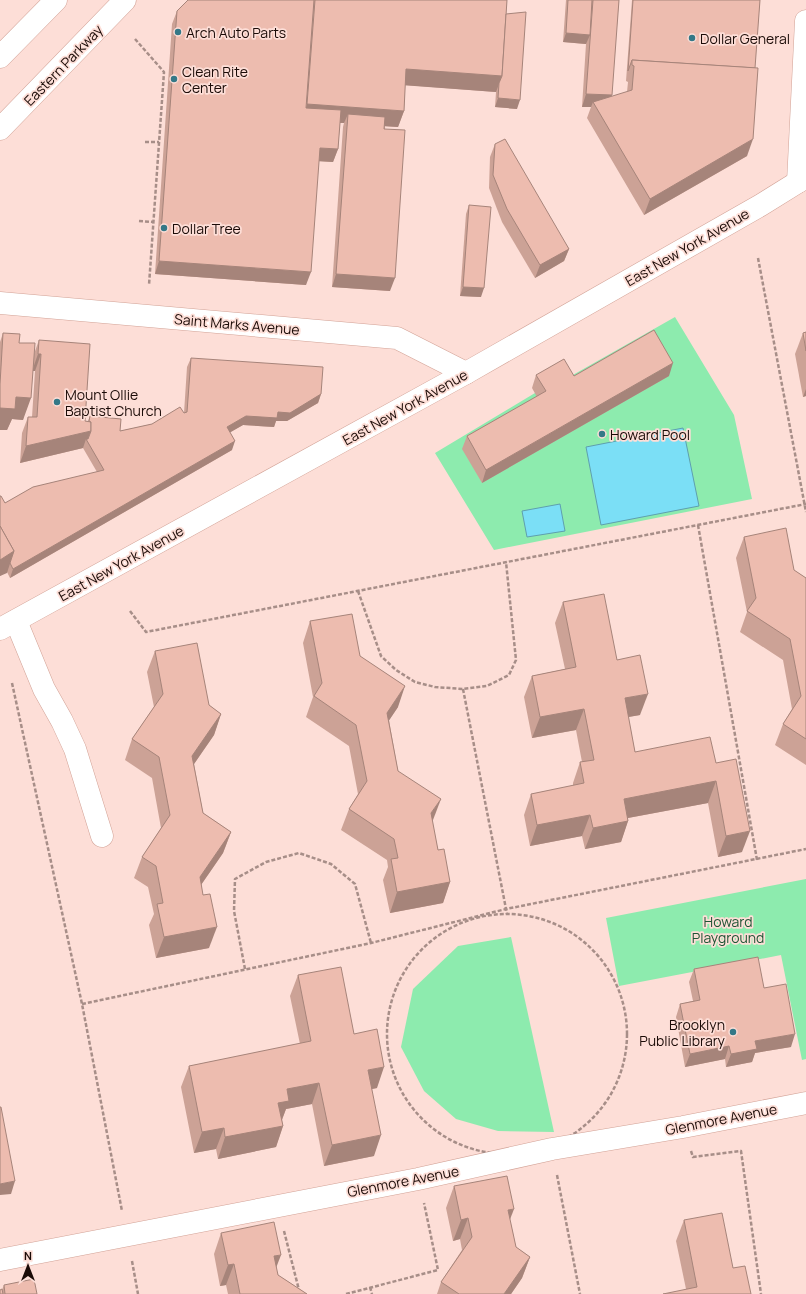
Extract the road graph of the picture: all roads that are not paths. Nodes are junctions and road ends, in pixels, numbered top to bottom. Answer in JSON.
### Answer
{"nodes":[{"id":1,"x":56,"y":0,"type":"edge"},
{"id":2,"x":125,"y":0,"type":"edge"},
{"id":3,"x":806,"y":21,"type":"edge"},
{"id":4,"x":0,"y":57,"type":"edge"},
{"id":5,"x":0,"y":129,"type":"edge"},
{"id":6,"x":802,"y":180,"type":"edge"},
{"id":7,"x":0,"y":303,"type":"edge"},
{"id":8,"x":466,"y":373,"type":"junction"},
{"id":9,"x":8,"y":625,"type":"edge"},
{"id":10,"x":102,"y":836,"type":"dead end"},
{"id":11,"x":806,"y":1103,"type":"edge"},
{"id":12,"x":0,"y":1260,"type":"edge"}],
"edges":[{"from":1,"to":4,"type":"street"},
{"from":2,"to":5,"type":"street","name":"Eastern Parkway"},
{"from":3,"to":6,"type":"street"},
{"from":6,"to":8,"type":"street","name":"East New York Avenue"},
{"from":7,"to":8,"type":"street","name":"Saint Marks Avenue"},
{"from":8,"to":9,"type":"street","name":"East New York Avenue"},
{"from":9,"to":10,"type":"street"},
{"from":11,"to":12,"type":"street","name":"Glenmore Avenue"}]}
